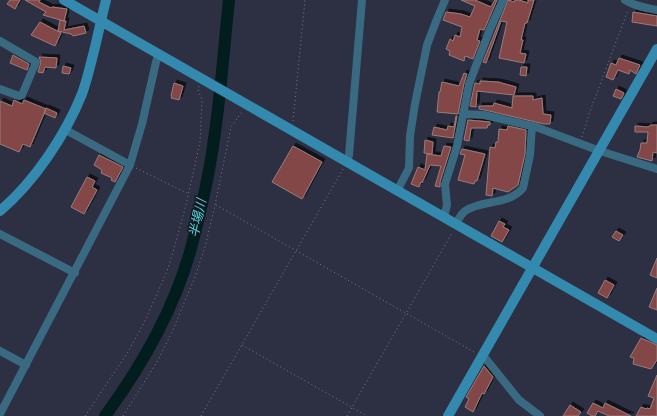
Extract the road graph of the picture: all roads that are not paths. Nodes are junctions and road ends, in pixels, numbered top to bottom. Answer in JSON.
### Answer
{"nodes":[{"id":1,"x":64,"y":0,"type":"edge"},
{"id":2,"x":106,"y":0,"type":"edge"},
{"id":3,"x":362,"y":0,"type":"edge"},
{"id":4,"x":445,"y":0,"type":"edge"},
{"id":5,"x":503,"y":0,"type":"edge"},
{"id":6,"x":627,"y":2,"type":"edge"},
{"id":7,"x":657,"y":10,"type":"edge"},
{"id":8,"x":101,"y":21,"type":"junction"},
{"id":9,"x":0,"y":40,"type":"edge"},
{"id":10,"x":657,"y":49,"type":"edge"},
{"id":11,"x":159,"y":54,"type":"junction"},
{"id":12,"x":0,"y":89,"type":"edge"},
{"id":13,"x":463,"y":114,"type":"junction"},
{"id":14,"x":532,"y":126,"type":"junction"},
{"id":15,"x":64,"y":129,"type":"junction"},
{"id":16,"x":600,"y":151,"type":"junction"},
{"id":17,"x":347,"y":162,"type":"junction"},
{"id":18,"x":130,"y":165,"type":"junction"},
{"id":19,"x":657,"y":169,"type":"edge"},
{"id":20,"x":397,"y":191,"type":"junction"},
{"id":21,"x":0,"y":211,"type":"edge"},
{"id":22,"x":444,"y":218,"type":"junction"},
{"id":23,"x":456,"y":224,"type":"junction"},
{"id":24,"x":0,"y":234,"type":"edge"},
{"id":25,"x":532,"y":268,"type":"junction"},
{"id":26,"x":75,"y":273,"type":"junction"},
{"id":27,"x":657,"y":339,"type":"edge"},
{"id":28,"x":0,"y":351,"type":"edge"},
{"id":29,"x":482,"y":356,"type":"junction"},
{"id":30,"x":26,"y":365,"type":"junction"},
{"id":31,"x":0,"y":414,"type":"edge"},
{"id":32,"x":448,"y":416,"type":"edge"},
{"id":33,"x":540,"y":416,"type":"edge"}],
"edges":[{"from":1,"to":8,"type":"street"},
{"from":2,"to":8,"type":"street"},
{"from":3,"to":17,"type":"street"},
{"from":4,"to":20,"type":"street"},
{"from":5,"to":13,"type":"street"},
{"from":6,"to":7,"type":"street"},
{"from":8,"to":11,"type":"street"},
{"from":8,"to":15,"type":"street"},
{"from":9,"to":12,"type":"street"},
{"from":10,"to":16,"type":"street"},
{"from":11,"to":17,"type":"street"},
{"from":11,"to":18,"type":"street"},
{"from":13,"to":14,"type":"street"},
{"from":13,"to":22,"type":"street"},
{"from":14,"to":16,"type":"street"},
{"from":14,"to":23,"type":"street"},
{"from":15,"to":18,"type":"street"},
{"from":15,"to":21,"type":"street"},
{"from":16,"to":19,"type":"street"},
{"from":16,"to":25,"type":"street"},
{"from":17,"to":20,"type":"street"},
{"from":18,"to":26,"type":"street"},
{"from":20,"to":22,"type":"street"},
{"from":22,"to":23,"type":"street"},
{"from":23,"to":25,"type":"street"},
{"from":24,"to":26,"type":"street"},
{"from":25,"to":27,"type":"street"},
{"from":25,"to":29,"type":"street"},
{"from":26,"to":30,"type":"street"},
{"from":28,"to":30,"type":"street"},
{"from":29,"to":32,"type":"street"},
{"from":29,"to":33,"type":"street"},
{"from":30,"to":31,"type":"street"}]}
